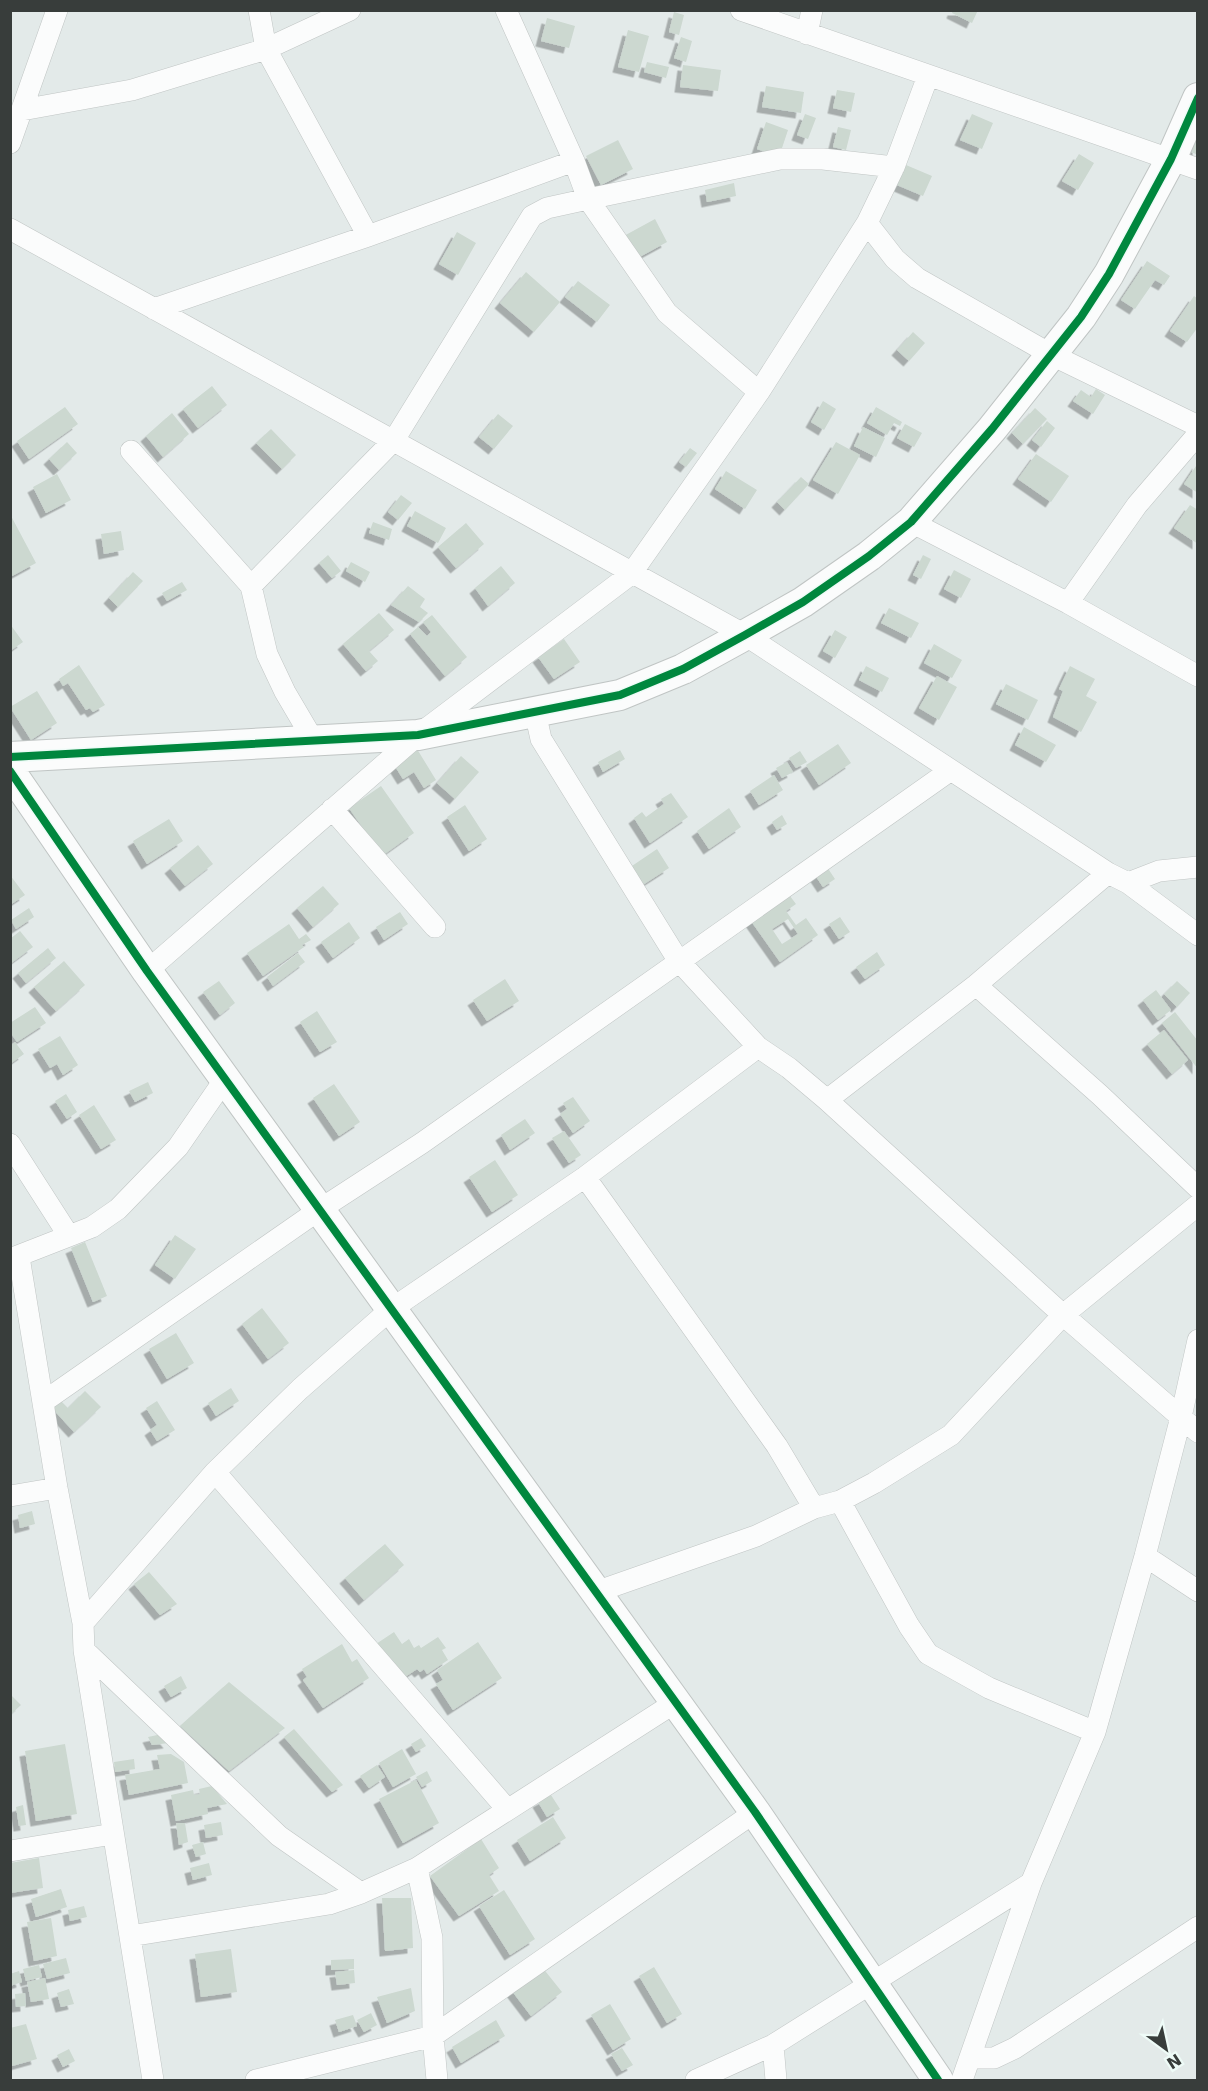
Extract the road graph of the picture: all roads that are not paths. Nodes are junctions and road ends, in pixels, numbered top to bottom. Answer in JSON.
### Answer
{"nodes":[{"id":1,"x":57,"y":10,"type":"edge"},
{"id":2,"x":259,"y":10,"type":"edge"},
{"id":3,"x":350,"y":10,"type":"edge"},
{"id":4,"x":506,"y":10,"type":"edge"},
{"id":5,"x":741,"y":10,"type":"edge"},
{"id":6,"x":812,"y":10,"type":"edge"},
{"id":7,"x":807,"y":34,"type":"junction"},
{"id":8,"x":266,"y":49,"type":"junction"},
{"id":9,"x":928,"y":76,"type":"junction"},
{"id":10,"x":1197,"y":98,"type":"edge"},
{"id":11,"x":22,"y":110,"type":"junction"},
{"id":12,"x":10,"y":142,"type":"edge"},
{"id":13,"x":574,"y":160,"type":"junction"},
{"id":14,"x":1184,"y":164,"type":"edge"},
{"id":15,"x":894,"y":167,"type":"junction"},
{"id":16,"x":588,"y":198,"type":"junction"},
{"id":17,"x":867,"y":223,"type":"junction"},
{"id":18,"x":10,"y":229,"type":"edge"},
{"id":19,"x":368,"y":236,"type":"junction"},
{"id":20,"x":154,"y":309,"type":"junction"},
{"id":21,"x":1052,"y":355,"type":"junction"},
{"id":22,"x":759,"y":392,"type":"junction"},
{"id":23,"x":1197,"y":426,"type":"edge"},
{"id":24,"x":1197,"y":434,"type":"edge"},
{"id":25,"x":394,"y":440,"type":"junction"},
{"id":26,"x":131,"y":451,"type":"dead end"},
{"id":27,"x":911,"y":522,"type":"junction"},
{"id":28,"x":631,"y":574,"type":"junction"},
{"id":29,"x":251,"y":586,"type":"junction"},
{"id":30,"x":1068,"y":603,"type":"junction"},
{"id":31,"x":745,"y":635,"type":"junction"},
{"id":32,"x":1197,"y":676,"type":"edge"},
{"id":33,"x":535,"y":712,"type":"junction"},
{"id":34,"x":418,"y":735,"type":"junction"},
{"id":35,"x":315,"y":743,"type":"junction"},
{"id":36,"x":10,"y":758,"type":"edge"},
{"id":37,"x":951,"y":770,"type":"junction"},
{"id":38,"x":10,"y":771,"type":"edge"},
{"id":39,"x":332,"y":809,"type":"junction"},
{"id":40,"x":1197,"y":867,"type":"edge"},
{"id":41,"x":1108,"y":873,"type":"junction"},
{"id":42,"x":1128,"y":883,"type":"junction"},
{"id":43,"x":435,"y":927,"type":"dead end"},
{"id":44,"x":1197,"y":935,"type":"edge"},
{"id":45,"x":678,"y":960,"type":"junction"},
{"id":46,"x":147,"y":971,"type":"junction"},
{"id":47,"x":976,"y":985,"type":"junction"},
{"id":48,"x":758,"y":1047,"type":"junction"},
{"id":49,"x":225,"y":1079,"type":"junction"},
{"id":50,"x":827,"y":1100,"type":"junction"},
{"id":51,"x":10,"y":1144,"type":"edge"},
{"id":52,"x":585,"y":1177,"type":"junction"},
{"id":53,"x":1197,"y":1188,"type":"edge"},
{"id":54,"x":1197,"y":1205,"type":"edge"},
{"id":55,"x":319,"y":1210,"type":"junction"},
{"id":56,"x":69,"y":1236,"type":"junction"},
{"id":57,"x":15,"y":1258,"type":"edge"},
{"id":58,"x":390,"y":1310,"type":"junction"},
{"id":59,"x":1063,"y":1315,"type":"junction"},
{"id":60,"x":1197,"y":1340,"type":"edge"},
{"id":61,"x":42,"y":1402,"type":"junction"},
{"id":62,"x":1181,"y":1417,"type":"junction"},
{"id":63,"x":1197,"y":1432,"type":"edge"},
{"id":64,"x":215,"y":1472,"type":"junction"},
{"id":65,"x":57,"y":1488,"type":"junction"},
{"id":66,"x":10,"y":1496,"type":"edge"},
{"id":67,"x":840,"y":1501,"type":"junction"},
{"id":68,"x":814,"y":1508,"type":"junction"},
{"id":69,"x":1145,"y":1556,"type":"junction"},
{"id":70,"x":1197,"y":1591,"type":"edge"},
{"id":71,"x":596,"y":1592,"type":"junction"},
{"id":72,"x":83,"y":1623,"type":"junction"},
{"id":73,"x":84,"y":1650,"type":"junction"},
{"id":74,"x":676,"y":1702,"type":"junction"},
{"id":75,"x":1095,"y":1732,"type":"junction"},
{"id":76,"x":507,"y":1809,"type":"junction"},
{"id":77,"x":755,"y":1812,"type":"junction"},
{"id":78,"x":113,"y":1834,"type":"junction"},
{"id":79,"x":10,"y":1851,"type":"edge"},
{"id":80,"x":417,"y":1868,"type":"junction"},
{"id":81,"x":1031,"y":1883,"type":"junction"},
{"id":82,"x":361,"y":1893,"type":"junction"},
{"id":83,"x":1197,"y":1927,"type":"edge"},
{"id":84,"x":130,"y":1936,"type":"junction"},
{"id":85,"x":873,"y":1985,"type":"junction"},
{"id":86,"x":433,"y":2036,"type":"junction"},
{"id":87,"x":773,"y":2045,"type":"junction"},
{"id":88,"x":970,"y":2058,"type":"junction"},
{"id":89,"x":153,"y":2080,"type":"edge"},
{"id":90,"x":256,"y":2080,"type":"edge"},
{"id":91,"x":437,"y":2080,"type":"edge"},
{"id":92,"x":696,"y":2080,"type":"edge"},
{"id":93,"x":776,"y":2080,"type":"edge"},
{"id":94,"x":938,"y":2080,"type":"edge"},
{"id":95,"x":962,"y":2080,"type":"edge"}],
"edges":[{"from":1,"to":11,"type":"street"},
{"from":2,"to":8,"type":"street"},
{"from":3,"to":8,"type":"street"},
{"from":4,"to":13,"type":"street"},
{"from":5,"to":7,"type":"street"},
{"from":6,"to":7,"type":"street"},
{"from":7,"to":9,"type":"street"},
{"from":8,"to":11,"type":"street"},
{"from":8,"to":19,"type":"street"},
{"from":9,"to":14,"type":"street"},
{"from":9,"to":15,"type":"street"},
{"from":10,"to":14,"type":"street"},
{"from":11,"to":12,"type":"street"},
{"from":13,"to":16,"type":"street"},
{"from":13,"to":19,"type":"street"},
{"from":14,"to":21,"type":"street"},
{"from":15,"to":16,"type":"street"},
{"from":15,"to":17,"type":"street"},
{"from":16,"to":22,"type":"street"},
{"from":16,"to":25,"type":"street"},
{"from":17,"to":21,"type":"street"},
{"from":17,"to":22,"type":"street"},
{"from":18,"to":20,"type":"street"},
{"from":19,"to":20,"type":"street"},
{"from":20,"to":25,"type":"street"},
{"from":21,"to":23,"type":"street"},
{"from":21,"to":27,"type":"street"},
{"from":22,"to":28,"type":"street"},
{"from":24,"to":30,"type":"street"},
{"from":25,"to":28,"type":"street"},
{"from":25,"to":29,"type":"street"},
{"from":26,"to":29,"type":"street"},
{"from":27,"to":30,"type":"street"},
{"from":27,"to":31,"type":"street"},
{"from":28,"to":31,"type":"street"},
{"from":28,"to":34,"type":"street"},
{"from":29,"to":35,"type":"street"},
{"from":30,"to":32,"type":"street"},
{"from":31,"to":33,"type":"street"},
{"from":31,"to":37,"type":"street"},
{"from":33,"to":34,"type":"street"},
{"from":33,"to":45,"type":"street"},
{"from":34,"to":35,"type":"street"},
{"from":34,"to":39,"type":"street"},
{"from":35,"to":36,"type":"street"},
{"from":37,"to":41,"type":"street"},
{"from":37,"to":45,"type":"street"},
{"from":38,"to":46,"type":"street"},
{"from":39,"to":43,"type":"street"},
{"from":39,"to":46,"type":"street"},
{"from":40,"to":42,"type":"street"},
{"from":41,"to":42,"type":"street"},
{"from":41,"to":47,"type":"street"},
{"from":42,"to":44,"type":"street"},
{"from":45,"to":48,"type":"street"},
{"from":45,"to":55,"type":"street"},
{"from":46,"to":49,"type":"street"},
{"from":47,"to":50,"type":"street"},
{"from":47,"to":53,"type":"street"},
{"from":48,"to":50,"type":"street"},
{"from":48,"to":52,"type":"street"},
{"from":49,"to":55,"type":"street"},
{"from":49,"to":56,"type":"street"},
{"from":50,"to":59,"type":"street"},
{"from":51,"to":56,"type":"street"},
{"from":52,"to":58,"type":"street"},
{"from":52,"to":68,"type":"street"},
{"from":54,"to":59,"type":"street"},
{"from":55,"to":58,"type":"street"},
{"from":55,"to":61,"type":"street"},
{"from":56,"to":57,"type":"street"},
{"from":57,"to":61,"type":"street"},
{"from":58,"to":64,"type":"street"},
{"from":58,"to":71,"type":"street"},
{"from":59,"to":62,"type":"street"},
{"from":59,"to":67,"type":"street"},
{"from":60,"to":62,"type":"street"},
{"from":61,"to":65,"type":"street"},
{"from":62,"to":63,"type":"street"},
{"from":62,"to":69,"type":"street"},
{"from":64,"to":72,"type":"street"},
{"from":64,"to":76,"type":"street"},
{"from":65,"to":66,"type":"street"},
{"from":65,"to":72,"type":"street"},
{"from":67,"to":68,"type":"street"},
{"from":67,"to":75,"type":"street"},
{"from":68,"to":71,"type":"street"},
{"from":69,"to":70,"type":"street"},
{"from":69,"to":75,"type":"street"},
{"from":71,"to":74,"type":"street"},
{"from":72,"to":73,"type":"street"},
{"from":73,"to":78,"type":"street"},
{"from":73,"to":82,"type":"street"},
{"from":74,"to":76,"type":"street"},
{"from":74,"to":77,"type":"street"},
{"from":75,"to":81,"type":"street"},
{"from":76,"to":80,"type":"street"},
{"from":77,"to":85,"type":"street"},
{"from":77,"to":86,"type":"street"},
{"from":78,"to":79,"type":"street"},
{"from":78,"to":84,"type":"street"},
{"from":80,"to":82,"type":"street"},
{"from":80,"to":86,"type":"street"},
{"from":81,"to":85,"type":"street"},
{"from":81,"to":88,"type":"street"},
{"from":82,"to":84,"type":"street"},
{"from":83,"to":88,"type":"street"},
{"from":84,"to":89,"type":"street"},
{"from":85,"to":87,"type":"street"},
{"from":85,"to":94,"type":"street"},
{"from":86,"to":90,"type":"street"},
{"from":86,"to":91,"type":"street"},
{"from":87,"to":92,"type":"street"},
{"from":87,"to":93,"type":"street"},
{"from":88,"to":95,"type":"street"}]}
